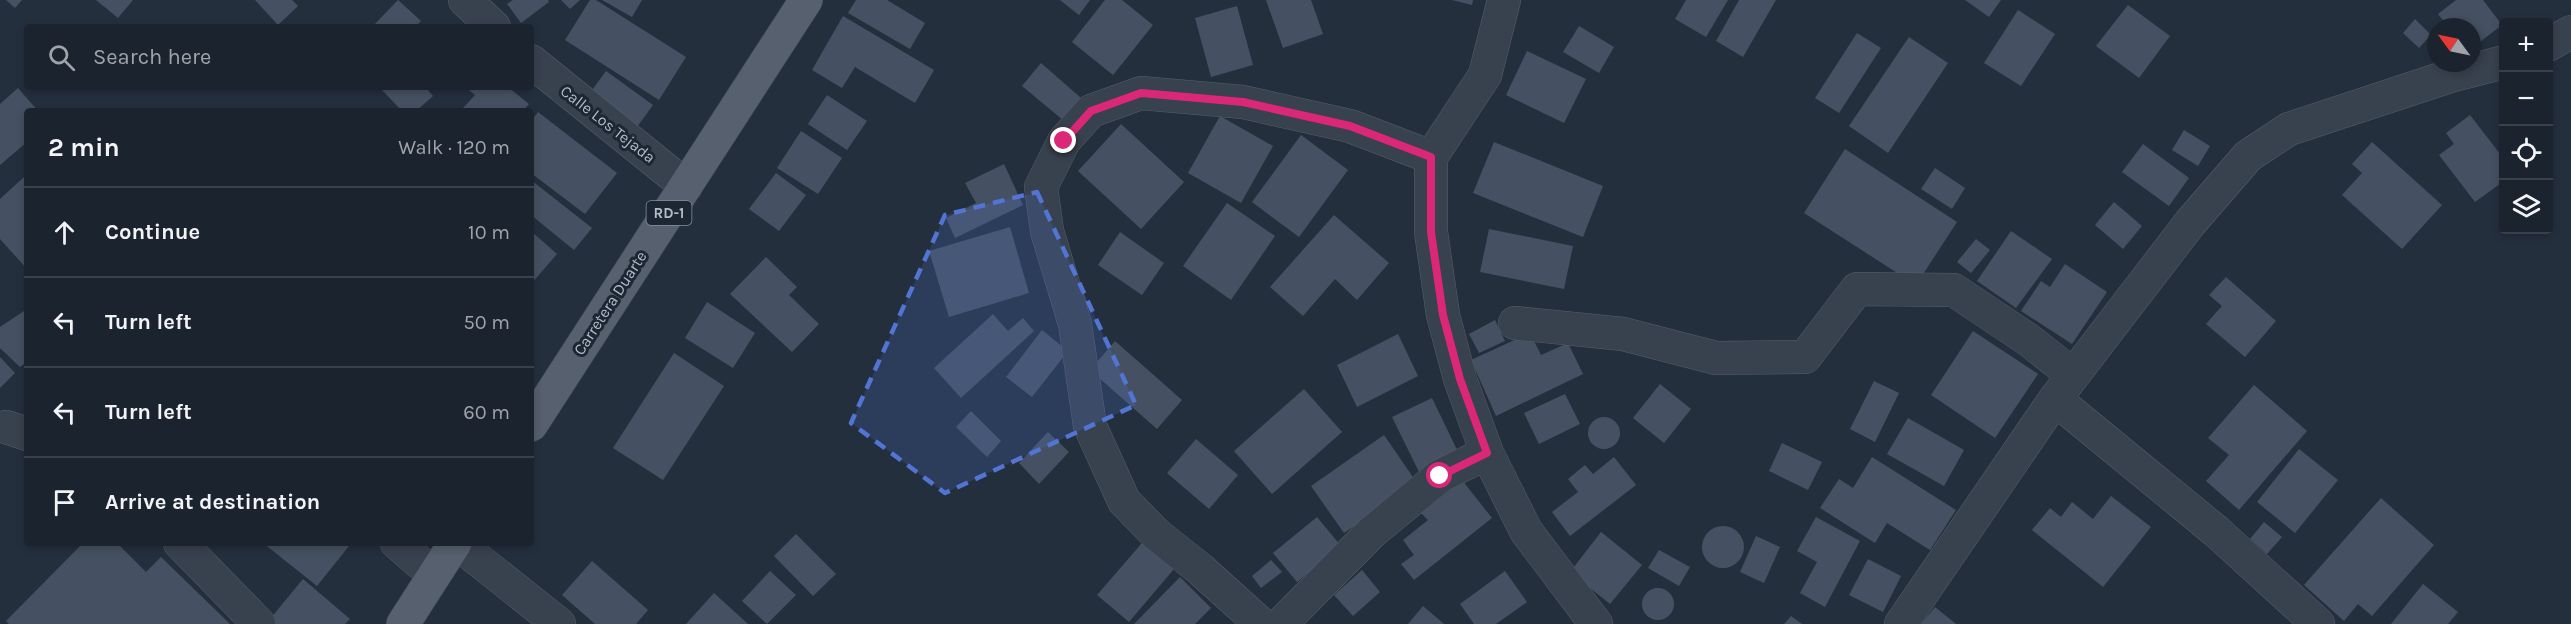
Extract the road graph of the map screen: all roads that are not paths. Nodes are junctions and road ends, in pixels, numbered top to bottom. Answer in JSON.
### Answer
{"nodes":[{"id":1,"x":465,"y":0,"type":"edge"},
{"id":2,"x":806,"y":0,"type":"edge"},
{"id":3,"x":1504,"y":0,"type":"edge"},
{"id":4,"x":491,"y":24,"type":"edge"},
{"id":5,"x":2571,"y":32,"type":"edge"},
{"id":6,"x":2553,"y":42,"type":"edge"},
{"id":7,"x":2499,"y":63,"type":"edge"},
{"id":8,"x":534,"y":64,"type":"edge"},
{"id":9,"x":1431,"y":157,"type":"junction"},
{"id":10,"x":686,"y":186,"type":"junction"},
{"id":11,"x":1515,"y":323,"type":"dead end"},
{"id":12,"x":2064,"y":387,"type":"junction"},
{"id":13,"x":534,"y":420,"type":"edge"},
{"id":14,"x":1487,"y":453,"type":"junction"},
{"id":15,"x":183,"y":546,"type":"edge"},
{"id":16,"x":400,"y":546,"type":"edge"},
{"id":17,"x":454,"y":546,"type":"edge"},
{"id":18,"x":460,"y":546,"type":"edge"},
{"id":19,"x":434,"y":575,"type":"junction"},
{"id":20,"x":259,"y":624,"type":"edge"},
{"id":21,"x":402,"y":624,"type":"edge"},
{"id":22,"x":559,"y":624,"type":"edge"},
{"id":23,"x":1261,"y":624,"type":"edge"},
{"id":24,"x":1281,"y":624,"type":"edge"},
{"id":25,"x":1596,"y":624,"type":"edge"},
{"id":26,"x":1901,"y":624,"type":"edge"},
{"id":27,"x":2318,"y":624,"type":"edge"}],
"edges":[{"from":1,"to":4,"type":"street"},
{"from":2,"to":10,"type":"main road","name":"Carretera Duarte","number":"RD-1"},
{"from":3,"to":9,"type":"street"},
{"from":5,"to":6,"type":"street"},
{"from":7,"to":12,"type":"street"},
{"from":8,"to":10,"type":"street","name":"Calle Los Tejada"},
{"from":9,"to":14,"type":"street"},
{"from":9,"to":23,"type":"street"},
{"from":10,"to":13,"type":"main road","name":"Carretera Duarte","number":"RD-1"},
{"from":11,"to":12,"type":"street"},
{"from":12,"to":26,"type":"street"},
{"from":12,"to":27,"type":"street"},
{"from":14,"to":24,"type":"street"},
{"from":14,"to":25,"type":"street"},
{"from":15,"to":20,"type":"street"},
{"from":16,"to":19,"type":"street"},
{"from":17,"to":19,"type":"main road"},
{"from":18,"to":22,"type":"street"},
{"from":19,"to":21,"type":"main road"}]}
